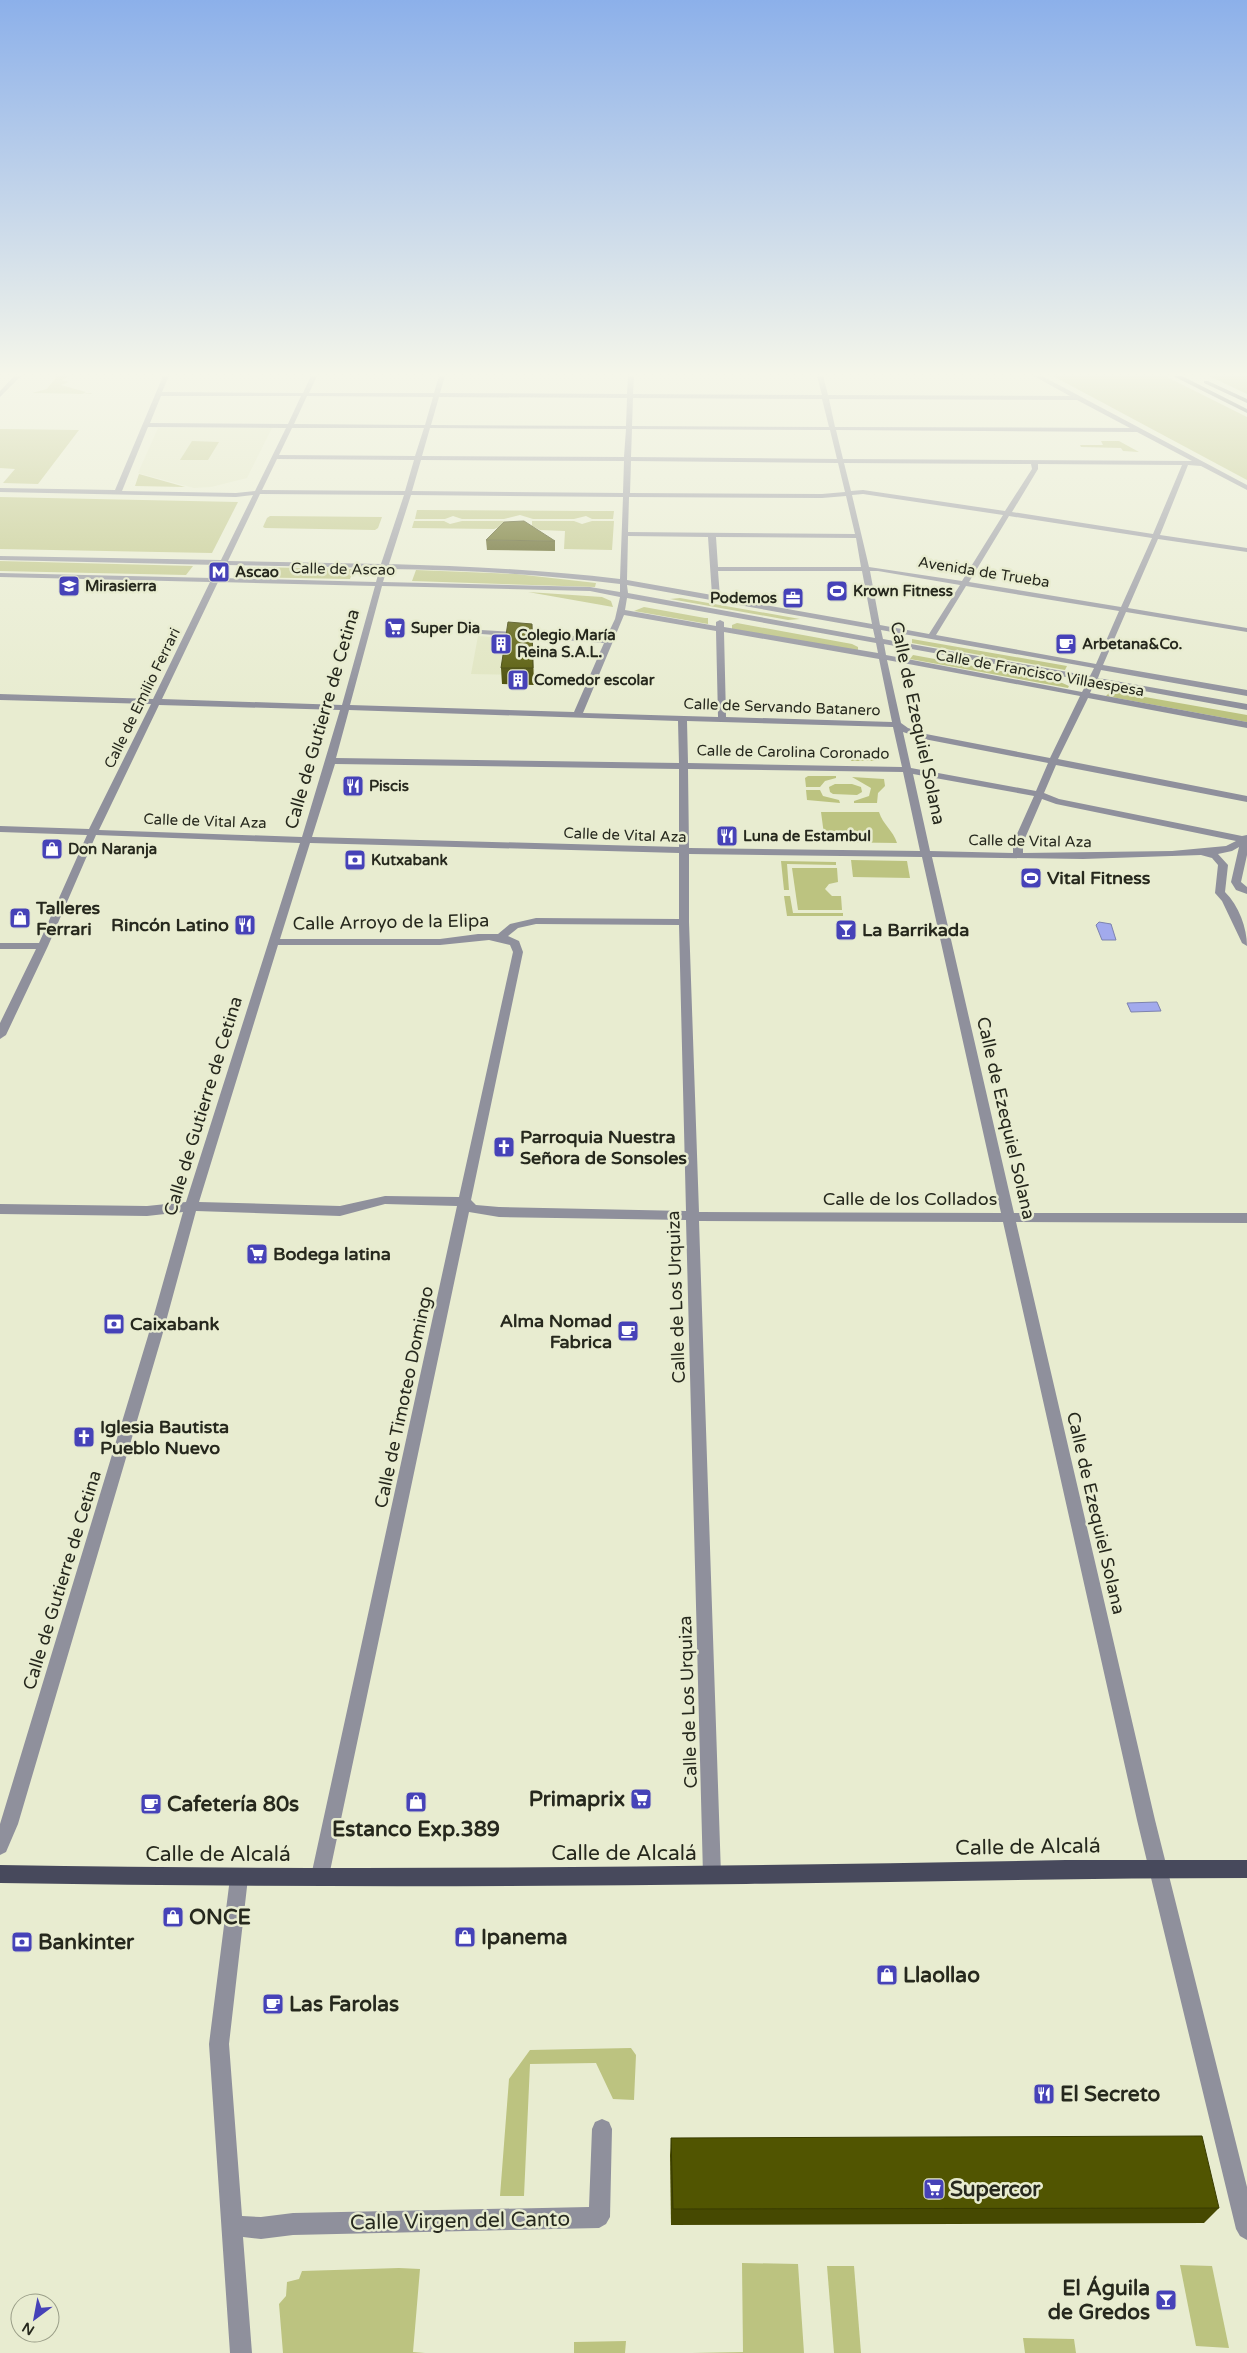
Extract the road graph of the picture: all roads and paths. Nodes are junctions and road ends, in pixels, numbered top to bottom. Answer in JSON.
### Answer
{"nodes":[{"id":1,"x":121,"y":486,"type":"edge"},
{"id":2,"x":263,"y":486,"type":"edge"},
{"id":3,"x":410,"y":486,"type":"edge"},
{"id":4,"x":626,"y":486,"type":"edge"},
{"id":5,"x":847,"y":486,"type":"edge"},
{"id":6,"x":1026,"y":486,"type":"edge"},
{"id":7,"x":1176,"y":486,"type":"edge"},
{"id":8,"x":0,"y":490,"type":"edge"},
{"id":9,"x":118,"y":492,"type":"junction"},
{"id":10,"x":260,"y":492,"type":"junction"},
{"id":11,"x":848,"y":492,"type":"junction"},
{"id":12,"x":408,"y":493,"type":"junction"},
{"id":13,"x":625,"y":495,"type":"junction"},
{"id":14,"x":1009,"y":514,"type":"junction"},
{"id":15,"x":625,"y":534,"type":"junction"},
{"id":16,"x":712,"y":535,"type":"junction"},
{"id":17,"x":859,"y":536,"type":"junction"},
{"id":18,"x":1155,"y":536,"type":"junction"},
{"id":19,"x":1247,"y":550,"type":"edge"},
{"id":20,"x":0,"y":558,"type":"edge"},
{"id":21,"x":225,"y":563,"type":"junction"},
{"id":22,"x":385,"y":566,"type":"junction"},
{"id":23,"x":866,"y":568,"type":"junction"},
{"id":24,"x":715,"y":569,"type":"junction"},
{"id":25,"x":0,"y":575,"type":"edge"},
{"id":26,"x":215,"y":580,"type":"junction"},
{"id":27,"x":623,"y":582,"type":"junction"},
{"id":28,"x":965,"y":583,"type":"junction"},
{"id":29,"x":379,"y":584,"type":"junction"},
{"id":30,"x":684,"y":594,"type":"junction"},
{"id":31,"x":624,"y":595,"type":"junction"},
{"id":32,"x":716,"y":600,"type":"junction"},
{"id":33,"x":1123,"y":609,"type":"junction"},
{"id":34,"x":621,"y":612,"type":"junction"},
{"id":35,"x":721,"y":613,"type":"junction"},
{"id":36,"x":792,"y":626,"type":"junction"},
{"id":37,"x":879,"y":629,"type":"junction"},
{"id":38,"x":721,"y":630,"type":"junction"},
{"id":39,"x":1247,"y":630,"type":"edge"},
{"id":40,"x":481,"y":632,"type":"dead end"},
{"id":41,"x":931,"y":638,"type":"junction"},
{"id":42,"x":608,"y":641,"type":"junction"},
{"id":43,"x":881,"y":642,"type":"junction"},
{"id":44,"x":884,"y":658,"type":"junction"},
{"id":45,"x":1098,"y":668,"type":"junction"},
{"id":46,"x":1092,"y":679,"type":"junction"},
{"id":47,"x":1176,"y":681,"type":"junction"},
{"id":48,"x":1247,"y":693,"type":"edge"},
{"id":49,"x":1084,"y":695,"type":"junction"},
{"id":50,"x":0,"y":697,"type":"edge"},
{"id":51,"x":1192,"y":697,"type":"junction"},
{"id":52,"x":158,"y":701,"type":"junction"},
{"id":53,"x":1247,"y":702,"type":"edge"},
{"id":54,"x":346,"y":707,"type":"junction"},
{"id":55,"x":1247,"y":707,"type":"edge"},
{"id":56,"x":578,"y":714,"type":"junction"},
{"id":57,"x":682,"y":717,"type":"junction"},
{"id":58,"x":722,"y":719,"type":"junction"},
{"id":59,"x":898,"y":725,"type":"junction"},
{"id":60,"x":1247,"y":725,"type":"edge"},
{"id":61,"x":331,"y":761,"type":"junction"},
{"id":62,"x":1053,"y":762,"type":"junction"},
{"id":63,"x":683,"y":766,"type":"junction"},
{"id":64,"x":909,"y":770,"type":"junction"},
{"id":65,"x":1039,"y":794,"type":"junction"},
{"id":66,"x":1247,"y":799,"type":"edge"},
{"id":67,"x":0,"y":829,"type":"edge"},
{"id":68,"x":93,"y":832,"type":"junction"},
{"id":69,"x":1247,"y":838,"type":"edge"},
{"id":70,"x":306,"y":840,"type":"junction"},
{"id":71,"x":684,"y":851,"type":"junction"},
{"id":72,"x":1201,"y":852,"type":"junction"},
{"id":73,"x":928,"y":854,"type":"junction"},
{"id":74,"x":1018,"y":856,"type":"junction"},
{"id":75,"x":1247,"y":891,"type":"edge"},
{"id":76,"x":1228,"y":900,"type":"junction"},
{"id":77,"x":684,"y":922,"type":"junction"},
{"id":78,"x":500,"y":938,"type":"junction"},
{"id":79,"x":273,"y":942,"type":"junction"},
{"id":80,"x":1247,"y":943,"type":"edge"},
{"id":81,"x":0,"y":946,"type":"edge"},
{"id":82,"x":43,"y":946,"type":"junction"},
{"id":83,"x":0,"y":1035,"type":"edge"},
{"id":84,"x":465,"y":1202,"type":"junction"},
{"id":85,"x":191,"y":1206,"type":"junction"},
{"id":86,"x":0,"y":1209,"type":"edge"},
{"id":87,"x":692,"y":1216,"type":"junction"},
{"id":88,"x":1009,"y":1217,"type":"junction"},
{"id":89,"x":1247,"y":1218,"type":"edge"},
{"id":90,"x":0,"y":1846,"type":"edge"},
{"id":91,"x":1159,"y":1868,"type":"junction"},
{"id":92,"x":1247,"y":1868,"type":"edge"},
{"id":93,"x":0,"y":1874,"type":"edge"},
{"id":94,"x":320,"y":1876,"type":"junction"},
{"id":95,"x":712,"y":1876,"type":"junction"},
{"id":96,"x":239,"y":1878,"type":"junction"},
{"id":97,"x":602,"y":2129,"type":"dead end"},
{"id":98,"x":232,"y":2226,"type":"junction"},
{"id":99,"x":1247,"y":2229,"type":"edge"},
{"id":100,"x":242,"y":2353,"type":"edge"}],
"edges":[{"from":1,"to":9,"type":"street"},
{"from":2,"to":10,"type":"street","name":"Calle de Emilio Ferrari"},
{"from":3,"to":12,"type":"street","name":"Calle de Gutierre de Cetina"},
{"from":4,"to":13,"type":"street"},
{"from":5,"to":11,"type":"street","name":"Calle de Ezequiel Solana"},
{"from":6,"to":14,"type":"street"},
{"from":7,"to":18,"type":"street"},
{"from":8,"to":9,"type":"street"},
{"from":9,"to":10,"type":"street"},
{"from":10,"to":12,"type":"street"},
{"from":10,"to":21,"type":"street","name":"Calle de Emilio Ferrari"},
{"from":11,"to":13,"type":"street"},
{"from":11,"to":14,"type":"street"},
{"from":11,"to":17,"type":"street","name":"Calle de Ezequiel Solana"},
{"from":12,"to":13,"type":"street"},
{"from":12,"to":22,"type":"street","name":"Calle de Gutierre de Cetina"},
{"from":13,"to":15,"type":"street"},
{"from":14,"to":18,"type":"street"},
{"from":14,"to":28,"type":"street"},
{"from":15,"to":16,"type":"street"},
{"from":15,"to":27,"type":"street"},
{"from":16,"to":17,"type":"street"},
{"from":16,"to":24,"type":"street"},
{"from":17,"to":23,"type":"street","name":"Calle de Ezequiel Solana"},
{"from":18,"to":19,"type":"street"},
{"from":18,"to":33,"type":"street"},
{"from":20,"to":21,"type":"street","name":"Calle de Ascao"},
{"from":21,"to":22,"type":"street","name":"Calle de Ascao"},
{"from":21,"to":26,"type":"street","name":"Calle de Emilio Ferrari"},
{"from":22,"to":27,"type":"street","name":"Calle de Ascao"},
{"from":22,"to":29,"type":"street","name":"Calle de Gutierre de Cetina"},
{"from":23,"to":24,"type":"street","name":"Avenida de Trueba"},
{"from":23,"to":28,"type":"street","name":"Avenida de Trueba"},
{"from":23,"to":37,"type":"street","name":"Calle de Ezequiel Solana"},
{"from":24,"to":32,"type":"street"},
{"from":25,"to":26,"type":"street","name":"Calle de Ascao"},
{"from":26,"to":29,"type":"street","name":"Calle de Ascao"},
{"from":26,"to":52,"type":"street","name":"Calle de Emilio Ferrari"},
{"from":27,"to":30,"type":"street","name":"Calle de Francisco Villaespesa"},
{"from":27,"to":31,"type":"street"},
{"from":28,"to":33,"type":"street","name":"Avenida de Trueba"},
{"from":28,"to":41,"type":"street"},
{"from":29,"to":31,"type":"street","name":"Calle de Ascao"},
{"from":29,"to":54,"type":"street","name":"Calle de Gutierre de Cetina"},
{"from":30,"to":31,"type":"street","name":"Calle de Francisco Villaespesa"},
{"from":30,"to":32,"type":"street","name":"Calle de Francisco Villaespesa"},
{"from":31,"to":34,"type":"street"},
{"from":31,"to":35,"type":"street","name":"Calle de Francisco Villaespesa"},
{"from":32,"to":37,"type":"street","name":"Calle de Francisco Villaespesa"},
{"from":33,"to":39,"type":"street","name":"Avenida de Trueba"},
{"from":33,"to":45,"type":"street"},
{"from":34,"to":38,"type":"street","name":"Calle de Francisco Villaespesa"},
{"from":34,"to":42,"type":"street"},
{"from":35,"to":36,"type":"street","name":"Calle de Francisco Villaespesa"},
{"from":35,"to":38,"type":"street"},
{"from":36,"to":37,"type":"street","name":"Calle de Francisco Villaespesa"},
{"from":36,"to":43,"type":"street","name":"Calle de Francisco Villaespesa"},
{"from":37,"to":41,"type":"street","name":"Calle de Francisco Villaespesa"},
{"from":37,"to":43,"type":"street","name":"Calle de Ezequiel Solana"},
{"from":38,"to":44,"type":"street","name":"Calle de Francisco Villaespesa"},
{"from":38,"to":58,"type":"street"},
{"from":40,"to":42,"type":"street"},
{"from":41,"to":45,"type":"street","name":"Calle de Francisco Villaespesa"},
{"from":42,"to":56,"type":"street"},
{"from":43,"to":44,"type":"street","name":"Calle de Ezequiel Solana"},
{"from":43,"to":46,"type":"street","name":"Calle de Francisco Villaespesa"},
{"from":44,"to":49,"type":"street","name":"Calle de Francisco Villaespesa"},
{"from":44,"to":59,"type":"street","name":"Calle de Ezequiel Solana"},
{"from":45,"to":46,"type":"street"},
{"from":45,"to":47,"type":"street","name":"Calle de Francisco Villaespesa"},
{"from":46,"to":47,"type":"street","name":"Calle de Francisco Villaespesa"},
{"from":46,"to":49,"type":"street"},
{"from":46,"to":51,"type":"street","name":"Calle de Francisco Villaespesa"},
{"from":47,"to":48,"type":"street","name":"Calle de Francisco Villaespesa"},
{"from":49,"to":60,"type":"street","name":"Calle de Francisco Villaespesa"},
{"from":49,"to":62,"type":"street"},
{"from":50,"to":52,"type":"street","name":"Calle de Servando Batanero"},
{"from":51,"to":53,"type":"street","name":"Calle de Francisco Villaespesa"},
{"from":51,"to":55,"type":"street","name":"Calle de Francisco Villaespesa"},
{"from":52,"to":54,"type":"street","name":"Calle de Servando Batanero"},
{"from":52,"to":68,"type":"street","name":"Calle de Emilio Ferrari"},
{"from":54,"to":56,"type":"street","name":"Calle de Servando Batanero"},
{"from":54,"to":61,"type":"street","name":"Calle de Gutierre de Cetina"},
{"from":56,"to":57,"type":"street","name":"Calle de Servando Batanero"},
{"from":57,"to":58,"type":"street","name":"Calle de Servando Batanero"},
{"from":57,"to":63,"type":"street","name":"Calle de Los Urquiza"},
{"from":58,"to":59,"type":"street","name":"Calle de Servando Batanero"},
{"from":59,"to":62,"type":"street","name":"Calle de Servando Batanero"},
{"from":59,"to":64,"type":"street","name":"Calle de Ezequiel Solana"},
{"from":61,"to":63,"type":"street","name":"Calle de Carolina Coronado"},
{"from":61,"to":70,"type":"street","name":"Calle de Gutierre de Cetina"},
{"from":62,"to":65,"type":"street"},
{"from":62,"to":66,"type":"street","name":"Calle de Servando Batanero"},
{"from":63,"to":64,"type":"street","name":"Calle de Carolina Coronado"},
{"from":63,"to":71,"type":"street","name":"Calle de Los Urquiza"},
{"from":64,"to":65,"type":"street","name":"Calle de Carolina Coronado"},
{"from":64,"to":73,"type":"street","name":"Calle de Ezequiel Solana"},
{"from":65,"to":69,"type":"street","name":"Calle de Carolina Coronado"},
{"from":65,"to":74,"type":"street"},
{"from":67,"to":68,"type":"street","name":"Calle de Vital Aza"},
{"from":68,"to":70,"type":"street","name":"Calle de Vital Aza"},
{"from":68,"to":82,"type":"street","name":"Calle de Emilio Ferrari"},
{"from":69,"to":72,"type":"street","name":"Calle de Vital Aza"},
{"from":69,"to":75,"type":"street"},
{"from":70,"to":71,"type":"street","name":"Calle de Vital Aza"},
{"from":70,"to":79,"type":"street","name":"Calle de Gutierre de Cetina"},
{"from":71,"to":73,"type":"street","name":"Calle de Vital Aza"},
{"from":71,"to":77,"type":"street","name":"Calle de Los Urquiza"},
{"from":72,"to":74,"type":"street","name":"Calle de Vital Aza"},
{"from":72,"to":76,"type":"street"},
{"from":73,"to":74,"type":"street","name":"Calle de Vital Aza"},
{"from":73,"to":88,"type":"street","name":"Calle de Ezequiel Solana"},
{"from":75,"to":76,"type":"street"},
{"from":76,"to":80,"type":"street"},
{"from":77,"to":78,"type":"street","name":"Calle Arroyo de la Elipa"},
{"from":77,"to":87,"type":"street","name":"Calle de Los Urquiza"},
{"from":78,"to":79,"type":"street","name":"Calle Arroyo de la Elipa"},
{"from":78,"to":84,"type":"street","name":"Calle de Timoteo Domingo"},
{"from":79,"to":85,"type":"street","name":"Calle de Gutierre de Cetina"},
{"from":81,"to":82,"type":"street"},
{"from":82,"to":83,"type":"street","name":"Calle de Emilio Ferrari"},
{"from":84,"to":85,"type":"street"},
{"from":84,"to":87,"type":"street","name":"Calle de los Collados"},
{"from":84,"to":94,"type":"street","name":"Calle de Timoteo Domingo"},
{"from":85,"to":86,"type":"street"},
{"from":85,"to":90,"type":"street","name":"Calle de Gutierre de Cetina"},
{"from":87,"to":88,"type":"street","name":"Calle de los Collados"},
{"from":87,"to":95,"type":"street","name":"Calle de Los Urquiza"},
{"from":88,"to":89,"type":"street","name":"Calle de los Collados"},
{"from":88,"to":91,"type":"street","name":"Calle de Ezequiel Solana"},
{"from":91,"to":92,"type":"main road","name":"Calle de Alcalá"},
{"from":91,"to":95,"type":"main road","name":"Calle de Alcalá"},
{"from":91,"to":99,"type":"street","name":"Calle de Ezequiel Solana"},
{"from":93,"to":96,"type":"main road","name":"Calle de Alcalá"},
{"from":94,"to":95,"type":"main road","name":"Calle de Alcalá"},
{"from":94,"to":96,"type":"main road","name":"Calle de Alcalá"},
{"from":96,"to":98,"type":"street"},
{"from":97,"to":98,"type":"street","name":"Calle Virgen del Canto"},
{"from":98,"to":100,"type":"street"}]}
